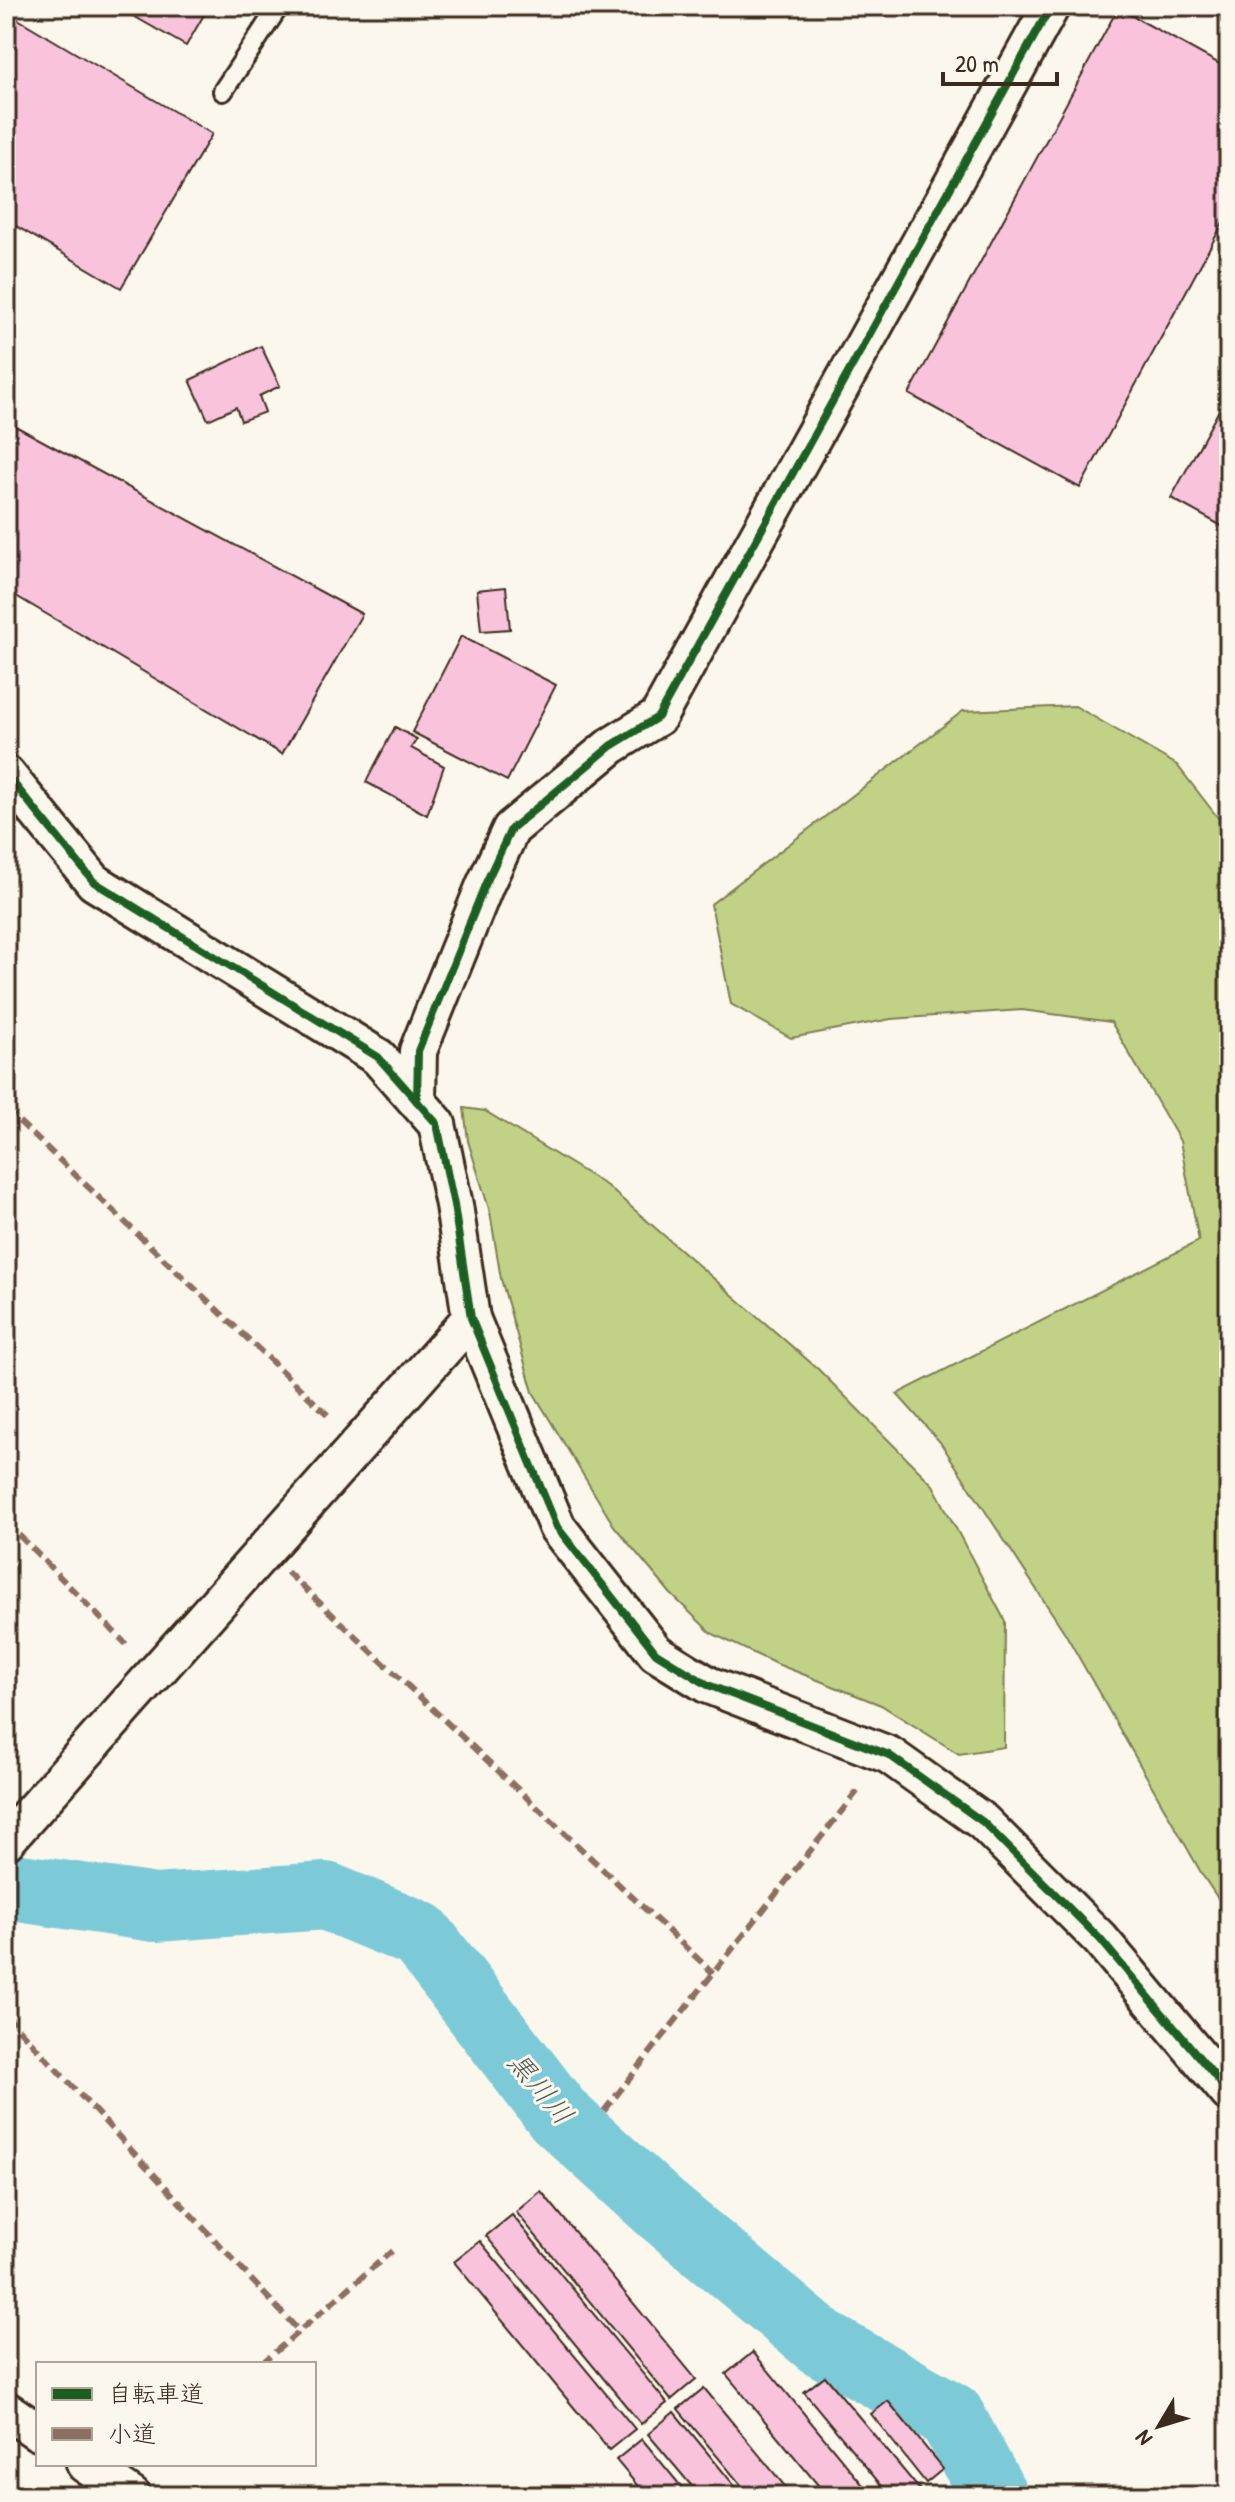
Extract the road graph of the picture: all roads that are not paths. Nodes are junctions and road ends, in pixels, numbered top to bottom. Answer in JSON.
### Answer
{"nodes":[{"id":1,"x":279,"y":6,"type":"edge"},
{"id":2,"x":1051,"y":6,"type":"edge"},
{"id":3,"x":223,"y":91,"type":"dead end"},
{"id":4,"x":6,"y":774,"type":"edge"},
{"id":5,"x":417,"y":1101,"type":"junction"},
{"id":6,"x":471,"y":1318,"type":"junction"},
{"id":7,"x":6,"y":1841,"type":"edge"},
{"id":8,"x":1229,"y":2093,"type":"edge"},
{"id":9,"x":6,"y":2410,"type":"edge"},
{"id":10,"x":36,"y":2431,"type":"edge"},
{"id":11,"x":88,"y":2466,"type":"edge"},
{"id":12,"x":132,"y":2496,"type":"edge"}],
"edges":[{"from":1,"to":3,"type":"lane"},
{"from":2,"to":5,"type":"street"},
{"from":4,"to":5,"type":"street"},
{"from":5,"to":6,"type":"street"},
{"from":6,"to":7,"type":"street"},
{"from":6,"to":8,"type":"street"},
{"from":9,"to":10,"type":"street"},
{"from":11,"to":12,"type":"street"}]}
